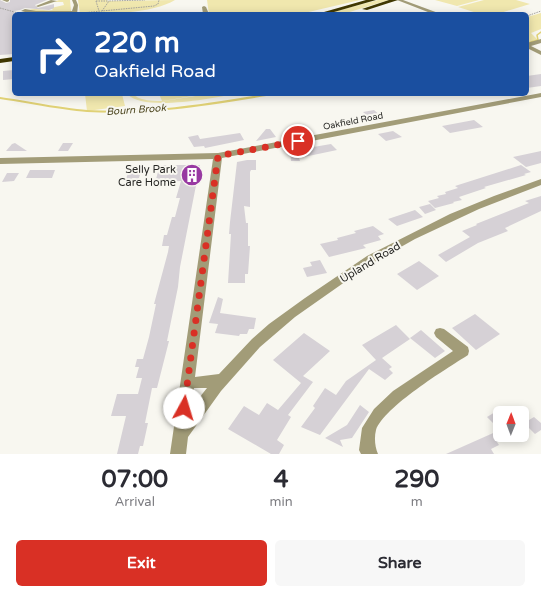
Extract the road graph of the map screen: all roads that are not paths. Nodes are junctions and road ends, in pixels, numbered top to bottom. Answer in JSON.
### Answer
{"nodes":[{"id":1,"x":53,"y":0,"type":"edge"},
{"id":2,"x":74,"y":0,"type":"edge"},
{"id":3,"x":373,"y":0,"type":"edge"},
{"id":4,"x":395,"y":0,"type":"edge"},
{"id":5,"x":399,"y":0,"type":"edge"},
{"id":6,"x":38,"y":6,"type":"dead end"},
{"id":7,"x":204,"y":7,"type":"dead end"},
{"id":8,"x":24,"y":11,"type":"road end"},
{"id":9,"x":30,"y":12,"type":"edge"},
{"id":10,"x":75,"y":12,"type":"edge"},
{"id":11,"x":205,"y":12,"type":"edge"},
{"id":12,"x":328,"y":12,"type":"edge"},
{"id":13,"x":354,"y":12,"type":"edge"},
{"id":14,"x":431,"y":12,"type":"edge"},
{"id":15,"x":541,"y":41,"type":"edge"},
{"id":16,"x":529,"y":44,"type":"edge"},
{"id":17,"x":529,"y":46,"type":"edge"},
{"id":18,"x":541,"y":53,"type":"edge"},
{"id":19,"x":12,"y":60,"type":"edge"},
{"id":20,"x":0,"y":61,"type":"edge"},
{"id":21,"x":541,"y":96,"type":"edge"},
{"id":22,"x":218,"y":156,"type":"junction"},
{"id":23,"x":0,"y":161,"type":"edge"},
{"id":24,"x":541,"y":182,"type":"edge"},
{"id":25,"x":440,"y":333,"type":"dead end"},
{"id":26,"x":222,"y":379,"type":"junction"},
{"id":27,"x":187,"y":382,"type":"junction"},
{"id":28,"x":181,"y":434,"type":"junction"},
{"id":29,"x":178,"y":454,"type":"edge"},
{"id":30,"x":370,"y":454,"type":"edge"}],
"edges":[{"from":1,"to":6,"type":"street"},
{"from":2,"to":10,"type":"street"},
{"from":3,"to":12,"type":"highway"},
{"from":4,"to":13,"type":"highway"},
{"from":5,"to":14,"type":"street"},
{"from":7,"to":11,"type":"street"},
{"from":8,"to":9,"type":"street"},
{"from":15,"to":16,"type":"street"},
{"from":17,"to":18,"type":"street"},
{"from":19,"to":20,"type":"highway"},
{"from":21,"to":22,"type":"street","name":"Oakfield Road"},
{"from":22,"to":23,"type":"street","name":"Oakfield Road"},
{"from":22,"to":27,"type":"street"},
{"from":24,"to":26,"type":"street","name":"Upland Road"},
{"from":25,"to":30,"type":"street"},
{"from":26,"to":27,"type":"street"},
{"from":26,"to":28,"type":"street","name":"Upland Road"},
{"from":27,"to":28,"type":"street"},
{"from":28,"to":29,"type":"street"}]}
